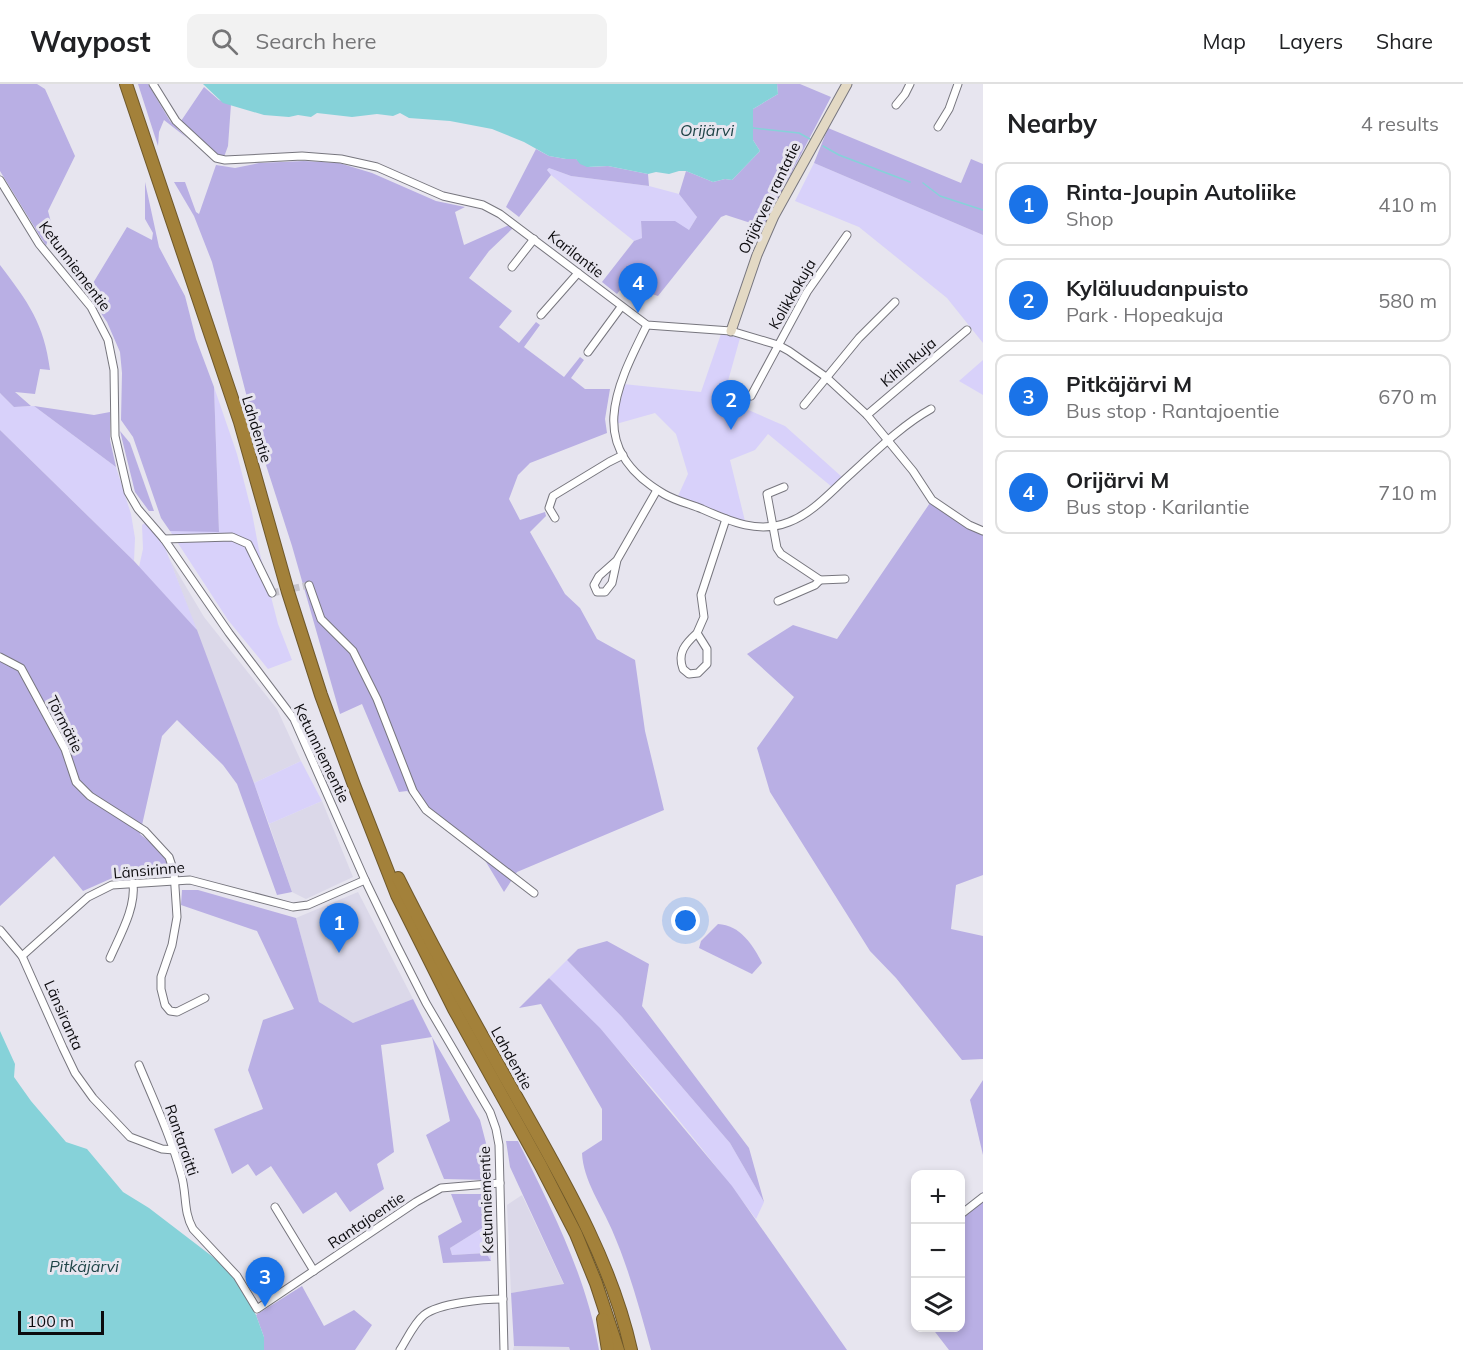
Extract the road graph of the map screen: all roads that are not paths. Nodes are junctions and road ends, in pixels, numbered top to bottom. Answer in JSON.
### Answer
{"nodes":[{"id":1,"x":126,"y":84,"type":"edge"},
{"id":2,"x":153,"y":84,"type":"edge"},
{"id":3,"x":847,"y":84,"type":"edge"},
{"id":4,"x":909,"y":84,"type":"edge"},
{"id":5,"x":958,"y":84,"type":"edge"},
{"id":6,"x":896,"y":105,"type":"dead end"},
{"id":7,"x":938,"y":127,"type":"dead end"},
{"id":8,"x":0,"y":180,"type":"edge"},
{"id":9,"x":847,"y":235,"type":"dead end"},
{"id":10,"x":534,"y":239,"type":"junction"},
{"id":11,"x":512,"y":267,"type":"dead end"},
{"id":12,"x":578,"y":273,"type":"junction"},
{"id":13,"x":895,"y":302,"type":"dead end"},
{"id":14,"x":621,"y":307,"type":"junction"},
{"id":15,"x":541,"y":315,"type":"dead end"},
{"id":16,"x":647,"y":325,"type":"junction"},
{"id":17,"x":967,"y":330,"type":"dead end"},
{"id":18,"x":731,"y":331,"type":"junction"},
{"id":19,"x":778,"y":345,"type":"junction"},
{"id":20,"x":588,"y":352,"type":"dead end"},
{"id":21,"x":826,"y":377,"type":"junction"},
{"id":22,"x":751,"y":396,"type":"dead end"},
{"id":23,"x":804,"y":405,"type":"dead end"},
{"id":24,"x":931,"y":409,"type":"dead end"},
{"id":25,"x":867,"y":415,"type":"junction"},
{"id":26,"x":890,"y":441,"type":"junction"},
{"id":27,"x":623,"y":455,"type":"junction"},
{"id":28,"x":784,"y":487,"type":"dead end"},
{"id":29,"x":657,"y":490,"type":"junction"},
{"id":30,"x":555,"y":518,"type":"dead end"},
{"id":31,"x":726,"y":519,"type":"junction"},
{"id":32,"x":773,"y":528,"type":"junction"},
{"id":33,"x":983,"y":531,"type":"edge"},
{"id":34,"x":164,"y":539,"type":"junction"},
{"id":35,"x":617,"y":560,"type":"dead end"},
{"id":36,"x":820,"y":579,"type":"junction"},
{"id":37,"x":845,"y":579,"type":"dead end"},
{"id":38,"x":309,"y":585,"type":"dead end"},
{"id":39,"x":272,"y":593,"type":"dead end"},
{"id":40,"x":778,"y":601,"type":"dead end"},
{"id":41,"x":697,"y":633,"type":"junction"},
{"id":42,"x":0,"y":657,"type":"edge"},
{"id":43,"x":354,"y":785,"type":"junction"},
{"id":44,"x":365,"y":880,"type":"junction"},
{"id":45,"x":175,"y":881,"type":"junction"},
{"id":46,"x":133,"y":883,"type":"junction"},
{"id":47,"x":534,"y":893,"type":"dead end"},
{"id":48,"x":0,"y":930,"type":"edge"},
{"id":49,"x":22,"y":956,"type":"junction"},
{"id":50,"x":110,"y":958,"type":"dead end"},
{"id":51,"x":205,"y":998,"type":"dead end"},
{"id":52,"x":139,"y":1065,"type":"dead end"},
{"id":53,"x":174,"y":1150,"type":"junction"},
{"id":54,"x":500,"y":1184,"type":"junction"},
{"id":55,"x":983,"y":1197,"type":"edge"},
{"id":56,"x":275,"y":1207,"type":"dead end"},
{"id":57,"x":965,"y":1211,"type":"edge"},
{"id":58,"x":314,"y":1271,"type":"junction"},
{"id":59,"x":596,"y":1283,"type":"junction"},
{"id":60,"x":503,"y":1299,"type":"junction"},
{"id":61,"x":257,"y":1309,"type":"joint"},
{"id":62,"x":400,"y":1350,"type":"edge"},
{"id":63,"x":504,"y":1350,"type":"edge"},
{"id":64,"x":608,"y":1350,"type":"edge"},
{"id":65,"x":618,"y":1350,"type":"edge"},
{"id":66,"x":631,"y":1350,"type":"edge"}],
"edges":[{"from":1,"to":43,"type":"highway","name":"Lahdentie"},
{"from":2,"to":10,"type":"street","name":"Karilantie"},
{"from":3,"to":18,"type":"street","name":"Orijärven rantatie"},
{"from":4,"to":6,"type":"street"},
{"from":5,"to":7,"type":"street"},
{"from":8,"to":34,"type":"street","name":"Ketunniementie"},
{"from":9,"to":19,"type":"street","name":"Kolikkokuja"},
{"from":10,"to":11,"type":"street"},
{"from":10,"to":12,"type":"street","name":"Karilantie"},
{"from":12,"to":14,"type":"street","name":"Karilantie"},
{"from":12,"to":15,"type":"street"},
{"from":13,"to":21,"type":"street"},
{"from":14,"to":16,"type":"street","name":"Karilantie"},
{"from":14,"to":20,"type":"street"},
{"from":16,"to":18,"type":"street"},
{"from":16,"to":27,"type":"street"},
{"from":17,"to":25,"type":"street","name":"Kihlinkuja"},
{"from":18,"to":19,"type":"street"},
{"from":19,"to":21,"type":"street"},
{"from":19,"to":22,"type":"street","name":"Kolikkokuja"},
{"from":21,"to":23,"type":"street"},
{"from":21,"to":25,"type":"street"},
{"from":24,"to":26,"type":"street"},
{"from":25,"to":26,"type":"street"},
{"from":26,"to":32,"type":"street"},
{"from":26,"to":33,"type":"street"},
{"from":27,"to":29,"type":"street"},
{"from":27,"to":30,"type":"street"},
{"from":28,"to":32,"type":"street"},
{"from":29,"to":31,"type":"street"},
{"from":29,"to":35,"type":"street"},
{"from":31,"to":32,"type":"street"},
{"from":31,"to":41,"type":"street"},
{"from":32,"to":36,"type":"street"},
{"from":34,"to":39,"type":"street"},
{"from":34,"to":44,"type":"street","name":"Ketunniementie"},
{"from":36,"to":37,"type":"street"},
{"from":36,"to":40,"type":"street"},
{"from":38,"to":47,"type":"street"},
{"from":41,"to":41,"type":"street"},
{"from":42,"to":45,"type":"street","name":"Törmätie"},
{"from":43,"to":59,"type":"highway","name":"Lahdentie"},
{"from":43,"to":66,"type":"highway","name":"Lahdentie"},
{"from":44,"to":45,"type":"street","name":"Länsirinne"},
{"from":44,"to":54,"type":"street","name":"Ketunniementie"},
{"from":45,"to":46,"type":"street","name":"Länsirinne"},
{"from":45,"to":51,"type":"street","name":"Törmätie"},
{"from":46,"to":49,"type":"street","name":"Länsirinne"},
{"from":46,"to":50,"type":"street"},
{"from":48,"to":49,"type":"street","name":"Länsiranta"},
{"from":49,"to":53,"type":"street","name":"Länsiranta"},
{"from":52,"to":53,"type":"street","name":"Rantaraitti"},
{"from":53,"to":61,"type":"street","name":"Rantaraitti"},
{"from":54,"to":58,"type":"street","name":"Rantajoentie"},
{"from":54,"to":60,"type":"street","name":"Ketunniementie"},
{"from":55,"to":57,"type":"street"},
{"from":56,"to":58,"type":"street"},
{"from":58,"to":61,"type":"street","name":"Rantajoentie"},
{"from":59,"to":64,"type":"highway"},
{"from":59,"to":65,"type":"highway","name":"Lahdentie"},
{"from":60,"to":62,"type":"street"},
{"from":60,"to":63,"type":"street","name":"Ketunniementie"}]}
